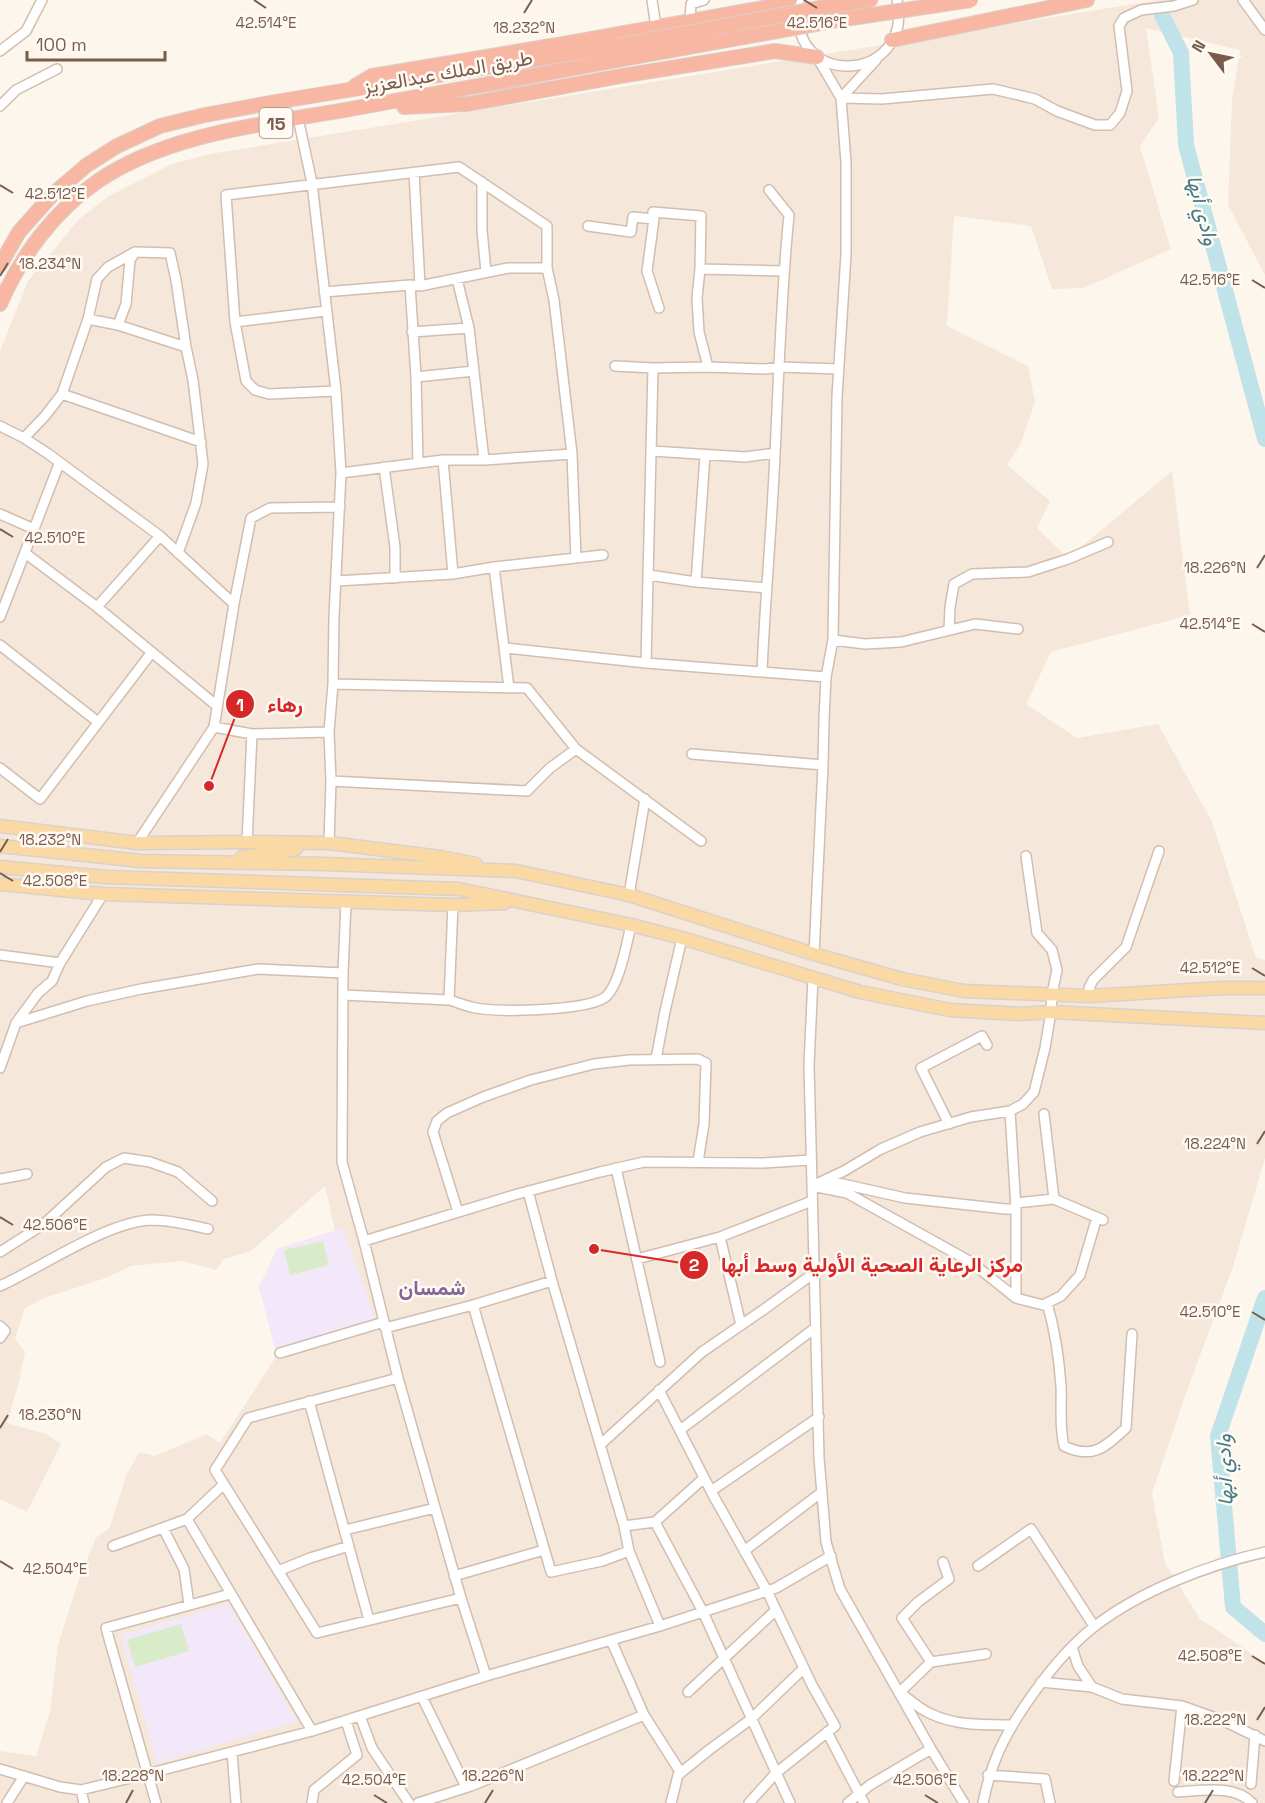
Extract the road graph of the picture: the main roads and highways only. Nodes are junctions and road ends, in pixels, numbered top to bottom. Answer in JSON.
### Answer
{"nodes":[{"id":1,"x":871,"y":0,"type":"edge"},
{"id":2,"x":971,"y":0,"type":"edge"},
{"id":3,"x":789,"y":1,"type":"edge"},
{"id":4,"x":1080,"y":1,"type":"edge"},
{"id":5,"x":892,"y":40,"type":"road end"},
{"id":6,"x":817,"y":57,"type":"road end"},
{"id":7,"x":347,"y":90,"type":"junction"},
{"id":8,"x":348,"y":110,"type":"junction"},
{"id":9,"x":0,"y":265,"type":"edge"},
{"id":10,"x":0,"y":304,"type":"edge"},
{"id":11,"x":0,"y":826,"type":"edge"},
{"id":12,"x":329,"y":843,"type":"junction"},
{"id":13,"x":0,"y":846,"type":"edge"},
{"id":14,"x":208,"y":862,"type":"junction"},
{"id":15,"x":0,"y":867,"type":"edge"},
{"id":16,"x":516,"y":872,"type":"junction"},
{"id":17,"x":202,"y":881,"type":"junction"},
{"id":18,"x":0,"y":884,"type":"edge"},
{"id":19,"x":302,"y":899,"type":"junction"},
{"id":20,"x":527,"y":902,"type":"junction"},
{"id":21,"x":1265,"y":988,"type":"edge"},
{"id":22,"x":1265,"y":1023,"type":"edge"}],
"edges":[{"from":1,"to":7,"type":"highway","name":"طريق الملك عبدالعزيز","number":"15","bridge":true},
{"from":2,"to":8,"type":"highway","name":"طريق الملك عبدالعزيز","number":"15","bridge":true},
{"from":3,"to":7,"type":"highway"},
{"from":4,"to":5,"type":"highway"},
{"from":6,"to":8,"type":"highway"},
{"from":7,"to":9,"type":"highway","name":"طريق الملك عبدالعزيز","number":"15"},
{"from":8,"to":10,"type":"highway","name":"طريق الملك عبدالعزيز","number":"15"},
{"from":11,"to":12,"type":"main road"},
{"from":12,"to":14,"type":"main road"},
{"from":12,"to":16,"type":"main road"},
{"from":13,"to":14,"type":"main road"},
{"from":14,"to":16,"type":"main road"},
{"from":15,"to":17,"type":"main road"},
{"from":16,"to":21,"type":"main road"},
{"from":17,"to":19,"type":"main road"},
{"from":17,"to":20,"type":"main road"},
{"from":18,"to":19,"type":"main road"},
{"from":19,"to":20,"type":"main road"},
{"from":20,"to":22,"type":"main road"}]}
